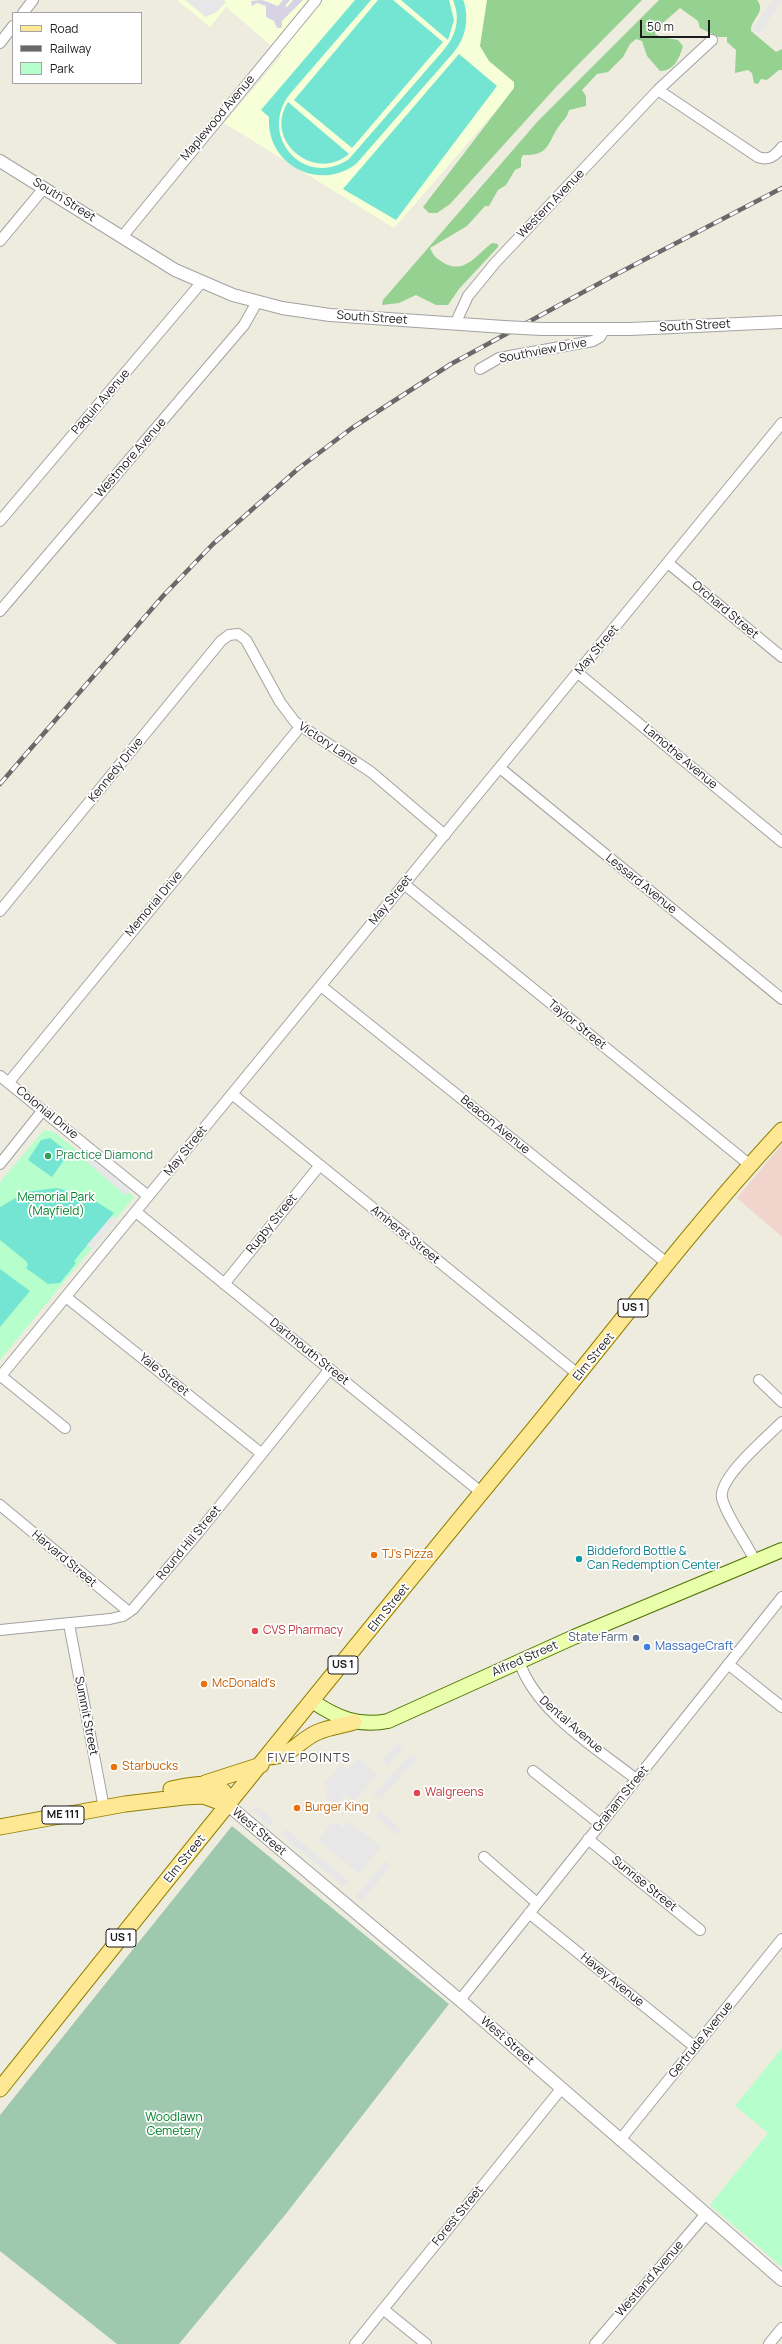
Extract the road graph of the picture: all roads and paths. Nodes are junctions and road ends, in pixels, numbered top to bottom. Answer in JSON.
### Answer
{"nodes":[{"id":1,"x":33,"y":0,"type":"edge"},
{"id":2,"x":316,"y":0,"type":"edge"},
{"id":3,"x":24,"y":12,"type":"edge"},
{"id":4,"x":12,"y":27,"type":"edge"},
{"id":5,"x":712,"y":40,"type":"dead end"},
{"id":6,"x":0,"y":43,"type":"edge"},
{"id":7,"x":658,"y":90,"type":"junction"},
{"id":8,"x":782,"y":147,"type":"edge"},
{"id":9,"x":0,"y":161,"type":"edge"},
{"id":10,"x":44,"y":188,"type":"junction"},
{"id":11,"x":122,"y":237,"type":"junction"},
{"id":12,"x":0,"y":241,"type":"edge"},
{"id":13,"x":201,"y":283,"type":"junction"},
{"id":14,"x":257,"y":302,"type":"junction"},
{"id":15,"x":782,"y":322,"type":"edge"},
{"id":16,"x":455,"y":324,"type":"junction"},
{"id":17,"x":604,"y":330,"type":"junction"},
{"id":18,"x":480,"y":369,"type":"dead end"},
{"id":19,"x":782,"y":423,"type":"edge"},
{"id":20,"x":0,"y":521,"type":"edge"},
{"id":21,"x":668,"y":563,"type":"junction"},
{"id":22,"x":0,"y":611,"type":"edge"},
{"id":23,"x":236,"y":633,"type":"joint"},
{"id":24,"x":782,"y":657,"type":"edge"},
{"id":25,"x":578,"y":672,"type":"junction"},
{"id":26,"x":300,"y":727,"type":"junction"},
{"id":27,"x":500,"y":768,"type":"junction"},
{"id":28,"x":444,"y":835,"type":"junction"},
{"id":29,"x":782,"y":842,"type":"edge"},
{"id":30,"x":404,"y":884,"type":"junction"},
{"id":31,"x":0,"y":911,"type":"edge"},
{"id":32,"x":322,"y":986,"type":"junction"},
{"id":33,"x":782,"y":999,"type":"edge"},
{"id":34,"x":0,"y":1076,"type":"edge"},
{"id":35,"x":9,"y":1082,"type":"junction"},
{"id":36,"x":232,"y":1094,"type":"junction"},
{"id":37,"x":43,"y":1110,"type":"junction"},
{"id":38,"x":782,"y":1130,"type":"edge"},
{"id":39,"x":0,"y":1164,"type":"edge"},
{"id":40,"x":750,"y":1164,"type":"junction"},
{"id":41,"x":320,"y":1165,"type":"junction"},
{"id":42,"x":148,"y":1196,"type":"junction"},
{"id":43,"x":136,"y":1212,"type":"junction"},
{"id":44,"x":668,"y":1264,"type":"junction"},
{"id":45,"x":224,"y":1284,"type":"junction"},
{"id":46,"x":66,"y":1297,"type":"junction"},
{"id":47,"x":330,"y":1370,"type":"junction"},
{"id":48,"x":579,"y":1375,"type":"junction"},
{"id":49,"x":1,"y":1376,"type":"edge"},
{"id":50,"x":759,"y":1380,"type":"dead end"},
{"id":51,"x":782,"y":1402,"type":"edge"},
{"id":52,"x":782,"y":1422,"type":"edge"},
{"id":53,"x":65,"y":1428,"type":"dead end"},
{"id":54,"x":262,"y":1454,"type":"junction"},
{"id":55,"x":482,"y":1493,"type":"junction"},
{"id":56,"x":0,"y":1505,"type":"edge"},
{"id":57,"x":782,"y":1550,"type":"edge"},
{"id":58,"x":755,"y":1561,"type":"junction"},
{"id":59,"x":782,"y":1597,"type":"edge"},
{"id":60,"x":129,"y":1612,"type":"junction"},
{"id":61,"x":69,"y":1624,"type":"junction"},
{"id":62,"x":0,"y":1630,"type":"edge"},
{"id":63,"x":519,"y":1661,"type":"junction"},
{"id":64,"x":728,"y":1664,"type":"junction"},
{"id":65,"x":312,"y":1701,"type":"junction"},
{"id":66,"x":782,"y":1708,"type":"edge"},
{"id":67,"x":354,"y":1722,"type":"junction"},
{"id":68,"x":264,"y":1761,"type":"junction"},
{"id":69,"x":534,"y":1770,"type":"dead end"},
{"id":70,"x":636,"y":1779,"type":"junction"},
{"id":71,"x":202,"y":1783,"type":"junction"},
{"id":72,"x":125,"y":1804,"type":"junction"},
{"id":73,"x":228,"y":1805,"type":"junction"},
{"id":74,"x":104,"y":1808,"type":"junction"},
{"id":75,"x":600,"y":1824,"type":"junction"},
{"id":76,"x":0,"y":1827,"type":"edge"},
{"id":77,"x":588,"y":1839,"type":"junction"},
{"id":78,"x":484,"y":1857,"type":"dead end"},
{"id":79,"x":537,"y":1903,"type":"junction"},
{"id":80,"x":529,"y":1913,"type":"junction"},
{"id":81,"x":700,"y":1930,"type":"dead end"},
{"id":82,"x":782,"y":1939,"type":"edge"},
{"id":83,"x":460,"y":2000,"type":"junction"},
{"id":84,"x":695,"y":2047,"type":"junction"},
{"id":85,"x":0,"y":2089,"type":"edge"},
{"id":86,"x":561,"y":2089,"type":"junction"},
{"id":87,"x":620,"y":2140,"type":"junction"},
{"id":88,"x":705,"y":2215,"type":"junction"},
{"id":89,"x":782,"y":2280,"type":"edge"},
{"id":90,"x":383,"y":2309,"type":"junction"},
{"id":91,"x":782,"y":2328,"type":"edge"},
{"id":92,"x":355,"y":2344,"type":"edge"},
{"id":93,"x":426,"y":2344,"type":"edge"},
{"id":94,"x":595,"y":2344,"type":"edge"},
{"id":95,"x":769,"y":2344,"type":"edge"}],
"edges":[{"from":1,"to":3,"type":"street"},
{"from":2,"to":11,"type":"street","name":"Maplewood Avenue"},
{"from":4,"to":6,"type":"street"},
{"from":5,"to":7,"type":"street","name":"Western Avenue"},
{"from":7,"to":8,"type":"street"},
{"from":7,"to":16,"type":"street","name":"Western Avenue"},
{"from":9,"to":10,"type":"street","name":"South Street"},
{"from":10,"to":11,"type":"street","name":"South Street"},
{"from":10,"to":12,"type":"street"},
{"from":11,"to":13,"type":"street","name":"South Street"},
{"from":13,"to":14,"type":"street","name":"South Street"},
{"from":13,"to":20,"type":"street","name":"Paquin Avenue"},
{"from":14,"to":16,"type":"street","name":"South Street"},
{"from":14,"to":22,"type":"street","name":"Westmore Avenue"},
{"from":15,"to":17,"type":"street","name":"South Street"},
{"from":16,"to":17,"type":"street","name":"South Street","bridge":true},
{"from":17,"to":18,"type":"street","name":"Southview Drive"},
{"from":19,"to":21,"type":"street","name":"May Street"},
{"from":21,"to":24,"type":"street","name":"Orchard Street"},
{"from":21,"to":25,"type":"street","name":"May Street"},
{"from":23,"to":26,"type":"street","name":"Victory Lane"},
{"from":23,"to":31,"type":"street","name":"Kennedy Drive"},
{"from":25,"to":27,"type":"street","name":"May Street"},
{"from":25,"to":29,"type":"street","name":"Lamothe Avenue"},
{"from":26,"to":28,"type":"street","name":"Victory Lane"},
{"from":26,"to":35,"type":"street","name":"Memorial Drive"},
{"from":27,"to":28,"type":"street","name":"May Street"},
{"from":27,"to":33,"type":"street","name":"Lessard Avenue"},
{"from":28,"to":30,"type":"street","name":"May Street"},
{"from":30,"to":32,"type":"street","name":"May Street"},
{"from":30,"to":40,"type":"street","name":"Taylor Street"},
{"from":32,"to":36,"type":"street","name":"May Street"},
{"from":32,"to":44,"type":"street","name":"Beacon Avenue"},
{"from":34,"to":35,"type":"street","name":"Colonial Drive"},
{"from":35,"to":37,"type":"street","name":"Colonial Drive"},
{"from":36,"to":41,"type":"street","name":"Amherst Street"},
{"from":36,"to":42,"type":"street","name":"May Street"},
{"from":37,"to":39,"type":"street"},
{"from":37,"to":42,"type":"street","name":"Colonial Drive"},
{"from":38,"to":40,"type":"main road","name":"Elm Street","number":"US 1"},
{"from":40,"to":44,"type":"main road","name":"Elm Street","number":"US 1"},
{"from":41,"to":45,"type":"street","name":"Rugby Street"},
{"from":41,"to":48,"type":"street","name":"Amherst Street"},
{"from":42,"to":43,"type":"street","name":"May Street"},
{"from":43,"to":45,"type":"street","name":"Dartmouth Street"},
{"from":43,"to":46,"type":"street","name":"May Street"},
{"from":44,"to":48,"type":"main road","name":"Elm Street","number":"US 1"},
{"from":45,"to":47,"type":"street","name":"Dartmouth Street"},
{"from":46,"to":49,"type":"street","name":"May Street"},
{"from":46,"to":54,"type":"street","name":"Yale Street"},
{"from":47,"to":54,"type":"street","name":"Round Hill Street"},
{"from":47,"to":55,"type":"street","name":"Dartmouth Street"},
{"from":48,"to":55,"type":"main road","name":"Elm Street","number":"US 1"},
{"from":49,"to":53,"type":"street"},
{"from":50,"to":51,"type":"street"},
{"from":52,"to":58,"type":"street"},
{"from":54,"to":60,"type":"street","name":"Round Hill Street"},
{"from":55,"to":65,"type":"main road","name":"Elm Street","number":"US 1"},
{"from":56,"to":60,"type":"street","name":"Harvard Street"},
{"from":57,"to":58,"type":"main road","name":"Alfred Street"},
{"from":58,"to":63,"type":"main road","name":"Alfred Street"},
{"from":59,"to":64,"type":"street","name":"Graham Street"},
{"from":60,"to":61,"type":"street","name":"Round Hill Street"},
{"from":61,"to":62,"type":"street","name":"Round Hill Street"},
{"from":61,"to":74,"type":"street","name":"Summit Street"},
{"from":63,"to":67,"type":"main road","name":"Alfred Street"},
{"from":63,"to":70,"type":"street","name":"Dental Avenue"},
{"from":64,"to":66,"type":"street"},
{"from":64,"to":70,"type":"street","name":"Graham Street"},
{"from":65,"to":67,"type":"main road","name":"Alfred Street"},
{"from":65,"to":68,"type":"main road","name":"Elm Street","number":"US 1"},
{"from":67,"to":68,"type":"main road"},
{"from":68,"to":71,"type":"main road"},
{"from":68,"to":73,"type":"main road","name":"Elm Street","number":"US 1"},
{"from":69,"to":75,"type":"street"},
{"from":70,"to":75,"type":"street","name":"Graham Street"},
{"from":71,"to":72,"type":"main road","number":"ME 111"},
{"from":71,"to":73,"type":"main road","number":"ME 111"},
{"from":72,"to":73,"type":"main road","number":"ME 111"},
{"from":72,"to":74,"type":"main road","number":"ME 111"},
{"from":73,"to":83,"type":"street","name":"West Street"},
{"from":73,"to":85,"type":"main road","name":"Elm Street","number":"US 1"},
{"from":74,"to":76,"type":"main road","number":"ME 111"},
{"from":75,"to":77,"type":"street","name":"Graham Street"},
{"from":77,"to":79,"type":"street","name":"Graham Street"},
{"from":77,"to":81,"type":"street","name":"Sunrise Street"},
{"from":78,"to":79,"type":"street"},
{"from":79,"to":80,"type":"street","name":"Graham Street"},
{"from":80,"to":83,"type":"street","name":"Graham Street"},
{"from":80,"to":84,"type":"street","name":"Havey Avenue"},
{"from":82,"to":84,"type":"street","name":"Gertrude Avenue"},
{"from":83,"to":86,"type":"street","name":"West Street"},
{"from":84,"to":87,"type":"street","name":"Gertrude Avenue"},
{"from":86,"to":87,"type":"street","name":"West Street"},
{"from":86,"to":90,"type":"street","name":"Forest Street"},
{"from":87,"to":88,"type":"street","name":"West Street"},
{"from":88,"to":89,"type":"street","name":"West Street"},
{"from":88,"to":94,"type":"street","name":"Westland Avenue"},
{"from":90,"to":92,"type":"street","name":"Forest Street"},
{"from":90,"to":93,"type":"street"},
{"from":91,"to":95,"type":"street"}]}
